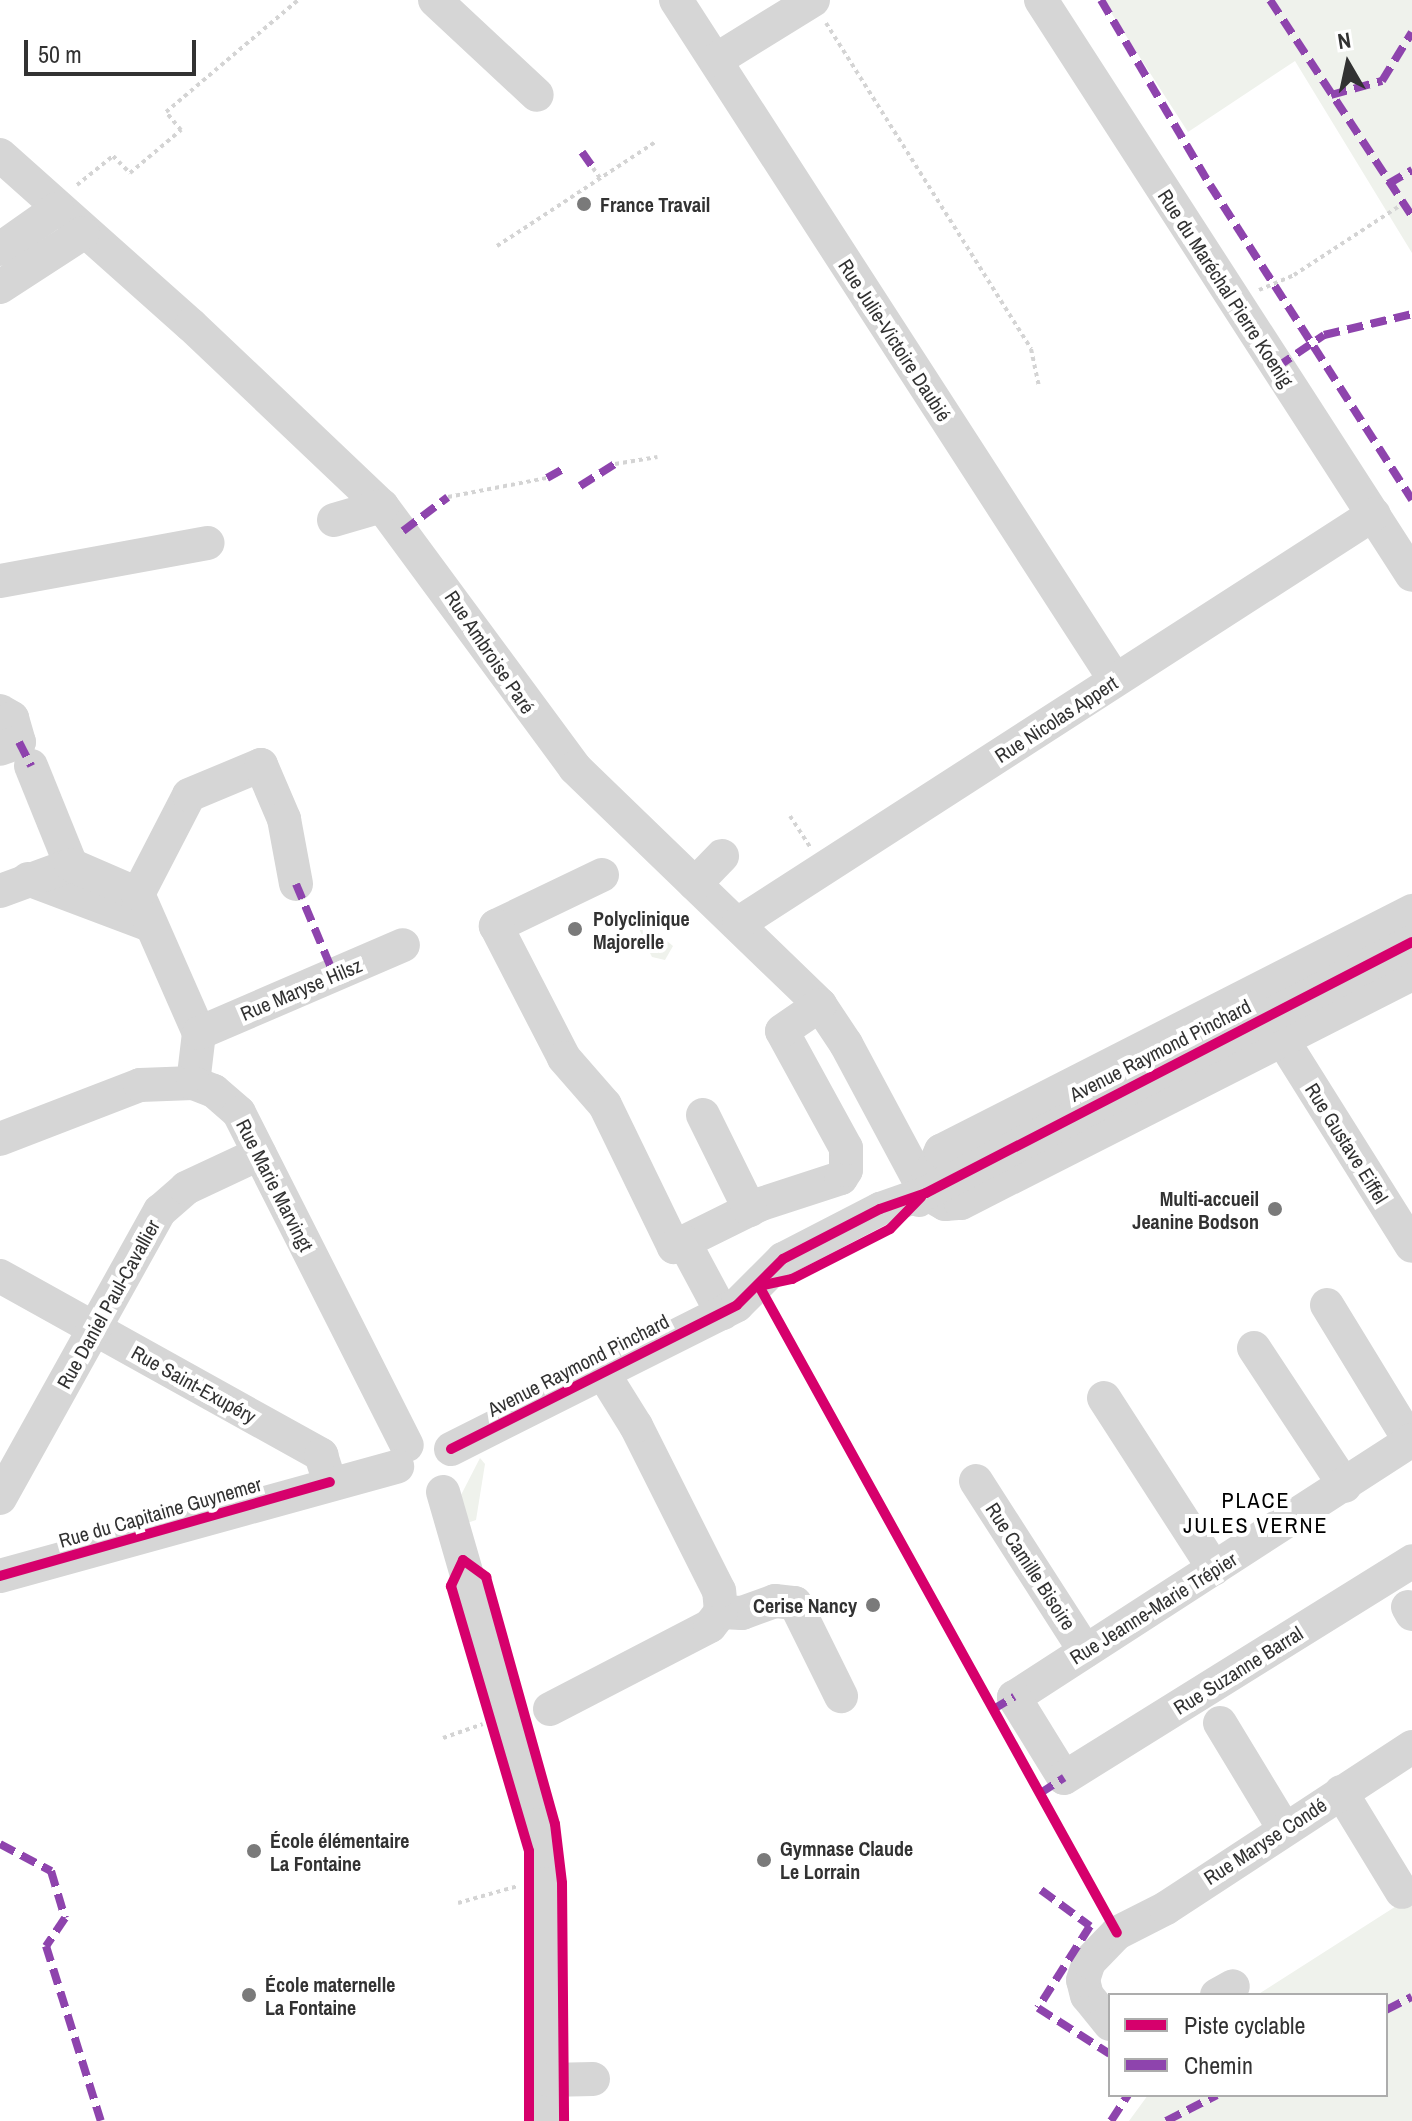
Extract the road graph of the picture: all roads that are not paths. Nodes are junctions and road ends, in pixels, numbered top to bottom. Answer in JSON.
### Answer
{"nodes":[{"id":1,"x":435,"y":0,"type":"edge"},
{"id":2,"x":676,"y":0,"type":"edge"},
{"id":3,"x":813,"y":0,"type":"edge"},
{"id":4,"x":1041,"y":0,"type":"edge"},
{"id":5,"x":716,"y":60,"type":"junction"},
{"id":6,"x":537,"y":95,"type":"dead end"},
{"id":7,"x":0,"y":155,"type":"edge"},
{"id":8,"x":67,"y":197,"type":"junction"},
{"id":9,"x":83,"y":233,"type":"junction"},
{"id":10,"x":0,"y":249,"type":"edge"},
{"id":11,"x":0,"y":287,"type":"edge"},
{"id":12,"x":382,"y":506,"type":"junction"},
{"id":13,"x":1374,"y":514,"type":"junction"},
{"id":14,"x":334,"y":520,"type":"dead end"},
{"id":15,"x":208,"y":543,"type":"dead end"},
{"id":16,"x":1412,"y":575,"type":"edge"},
{"id":17,"x":0,"y":581,"type":"edge"},
{"id":18,"x":1115,"y":680,"type":"junction"},
{"id":19,"x":0,"y":711,"type":"edge"},
{"id":20,"x":0,"y":749,"type":"edge"},
{"id":21,"x":31,"y":766,"type":"dead end"},
{"id":22,"x":722,"y":856,"type":"dead end"},
{"id":23,"x":71,"y":865,"type":"junction"},
{"id":24,"x":602,"y":875,"type":"dead end"},
{"id":25,"x":296,"y":884,"type":"dead end"},
{"id":26,"x":695,"y":884,"type":"junction"},
{"id":27,"x":14,"y":885,"type":"edge"},
{"id":28,"x":142,"y":909,"type":"junction"},
{"id":29,"x":1412,"y":911,"type":"edge"},
{"id":30,"x":739,"y":923,"type":"junction"},
{"id":31,"x":1412,"y":942,"type":"edge"},
{"id":32,"x":403,"y":945,"type":"dead end"},
{"id":33,"x":1412,"y":974,"type":"edge"},
{"id":34,"x":820,"y":1005,"type":"junction"},
{"id":35,"x":199,"y":1033,"type":"junction"},
{"id":36,"x":1282,"y":1039,"type":"junction"},
{"id":37,"x":193,"y":1083,"type":"junction"},
{"id":38,"x":703,"y":1115,"type":"dead end"},
{"id":39,"x":0,"y":1139,"type":"edge"},
{"id":40,"x":259,"y":1154,"type":"junction"},
{"id":41,"x":926,"y":1193,"type":"junction"},
{"id":42,"x":750,"y":1210,"type":"junction"},
{"id":43,"x":684,"y":1242,"type":"junction"},
{"id":44,"x":1412,"y":1246,"type":"edge"},
{"id":45,"x":0,"y":1276,"type":"edge"},
{"id":46,"x":1327,"y":1305,"type":"dead end"},
{"id":47,"x":722,"y":1313,"type":"junction"},
{"id":48,"x":95,"y":1328,"type":"junction"},
{"id":49,"x":1254,"y":1348,"type":"dead end"},
{"id":50,"x":603,"y":1373,"type":"junction"},
{"id":51,"x":1104,"y":1398,"type":"dead end"},
{"id":52,"x":1411,"y":1440,"type":"edge"},
{"id":53,"x":451,"y":1449,"type":"junction"},
{"id":54,"x":402,"y":1456,"type":"junction"},
{"id":55,"x":976,"y":1481,"type":"dead end"},
{"id":56,"x":330,"y":1482,"type":"junction"},
{"id":57,"x":1345,"y":1486,"type":"junction"},
{"id":58,"x":443,"y":1492,"type":"junction"},
{"id":59,"x":0,"y":1498,"type":"edge"},
{"id":60,"x":1412,"y":1561,"type":"edge"},
{"id":61,"x":1214,"y":1569,"type":"junction"},
{"id":62,"x":0,"y":1576,"type":"edge"},
{"id":63,"x":721,"y":1612,"type":"junction"},
{"id":64,"x":1085,"y":1651,"type":"junction"},
{"id":65,"x":841,"y":1696,"type":"dead end"},
{"id":66,"x":1014,"y":1697,"type":"joint"},
{"id":67,"x":550,"y":1709,"type":"dead end"},
{"id":68,"x":1220,"y":1723,"type":"dead end"},
{"id":69,"x":1412,"y":1747,"type":"edge"},
{"id":70,"x":1341,"y":1792,"type":"junction"},
{"id":71,"x":1283,"y":1827,"type":"junction"},
{"id":72,"x":1402,"y":1892,"type":"dead end"},
{"id":73,"x":1108,"y":2022,"type":"edge"},
{"id":74,"x":593,"y":2079,"type":"dead end"},
{"id":75,"x":548,"y":2080,"type":"junction"},
{"id":76,"x":543,"y":2121,"type":"edge"}],
"edges":[{"from":1,"to":6,"type":"street"},
{"from":2,"to":5,"type":"street","name":"Rue Julie-Victoire Daubié"},
{"from":3,"to":5,"type":"street"},
{"from":4,"to":13,"type":"street","name":"Rue du Maréchal Pierre Koenig"},
{"from":5,"to":18,"type":"street","name":"Rue Julie-Victoire Daubié"},
{"from":7,"to":8,"type":"street","name":"Rue Ambroise Paré"},
{"from":8,"to":9,"type":"street","name":"Rue Ambroise Paré"},
{"from":8,"to":10,"type":"street"},
{"from":9,"to":11,"type":"street"},
{"from":9,"to":12,"type":"street","name":"Rue Ambroise Paré"},
{"from":12,"to":14,"type":"street"},
{"from":12,"to":26,"type":"street","name":"Rue Ambroise Paré"},
{"from":13,"to":16,"type":"street","name":"Rue du Maréchal Pierre Koenig"},
{"from":13,"to":18,"type":"street","name":"Rue Nicolas Appert"},
{"from":15,"to":17,"type":"street"},
{"from":18,"to":30,"type":"street","name":"Rue Nicolas Appert"},
{"from":19,"to":20,"type":"street"},
{"from":21,"to":23,"type":"street"},
{"from":22,"to":26,"type":"street"},
{"from":23,"to":27,"type":"street"},
{"from":23,"to":28,"type":"street"},
{"from":24,"to":43,"type":"street"},
{"from":25,"to":28,"type":"street"},
{"from":26,"to":30,"type":"street","name":"Rue Ambroise Paré"},
{"from":27,"to":28,"type":"street"},
{"from":28,"to":35,"type":"street"},
{"from":29,"to":41,"type":"street","name":"Avenue Raymond Pinchard"},
{"from":30,"to":34,"type":"street","name":"Rue Ambroise Paré"},
{"from":31,"to":41,"type":"street","name":"Avenue Raymond Pinchard"},
{"from":32,"to":35,"type":"street","name":"Rue Maryse Hilsz"},
{"from":33,"to":36,"type":"street"},
{"from":34,"to":41,"type":"street","name":"Rue Ambroise Paré"},
{"from":34,"to":42,"type":"street"},
{"from":35,"to":37,"type":"street"},
{"from":36,"to":41,"type":"street"},
{"from":36,"to":44,"type":"street","name":"Rue Gustave Eiffel"},
{"from":37,"to":39,"type":"street"},
{"from":37,"to":40,"type":"street","name":"Rue Marie Marvingt"},
{"from":38,"to":42,"type":"street"},
{"from":40,"to":48,"type":"street","name":"Rue Daniel Paul-Cavallier"},
{"from":40,"to":54,"type":"street","name":"Rue Marie Marvingt"},
{"from":41,"to":47,"type":"street","name":"Avenue Raymond Pinchard"},
{"from":42,"to":43,"type":"street"},
{"from":43,"to":47,"type":"street"},
{"from":45,"to":48,"type":"street","name":"Rue Saint-Exupéry"},
{"from":46,"to":52,"type":"street"},
{"from":47,"to":50,"type":"street","name":"Avenue Raymond Pinchard"},
{"from":48,"to":56,"type":"street","name":"Rue Saint-Exupéry"},
{"from":48,"to":59,"type":"street","name":"Rue Daniel Paul-Cavallier"},
{"from":49,"to":57,"type":"street"},
{"from":50,"to":53,"type":"street","name":"Avenue Raymond Pinchard"},
{"from":50,"to":63,"type":"street"},
{"from":51,"to":61,"type":"street"},
{"from":52,"to":57,"type":"street","name":"Rue Jeanne-Marie Trépier"},
{"from":53,"to":54,"type":"street"},
{"from":53,"to":58,"type":"street"},
{"from":54,"to":56,"type":"street","name":"Rue du Capitaine Guynemer"},
{"from":54,"to":58,"type":"street"},
{"from":55,"to":64,"type":"street","name":"Rue Camille Bisoire"},
{"from":56,"to":62,"type":"street","name":"Rue du Capitaine Guynemer"},
{"from":57,"to":61,"type":"street","name":"Rue Jeanne-Marie Trépier"},
{"from":58,"to":75,"type":"street"},
{"from":60,"to":66,"type":"street","name":"Rue Suzanne Barral"},
{"from":61,"to":64,"type":"street","name":"Rue Jeanne-Marie Trépier"},
{"from":63,"to":65,"type":"street"},
{"from":63,"to":67,"type":"street"},
{"from":64,"to":66,"type":"street","name":"Rue Jeanne-Marie Trépier"},
{"from":68,"to":71,"type":"street"},
{"from":69,"to":70,"type":"street","name":"Rue Maryse Condé"},
{"from":70,"to":71,"type":"street","name":"Rue Maryse Condé"},
{"from":70,"to":72,"type":"street"},
{"from":71,"to":73,"type":"street","name":"Rue Maryse Condé"},
{"from":74,"to":75,"type":"street"},
{"from":75,"to":76,"type":"street"}]}
